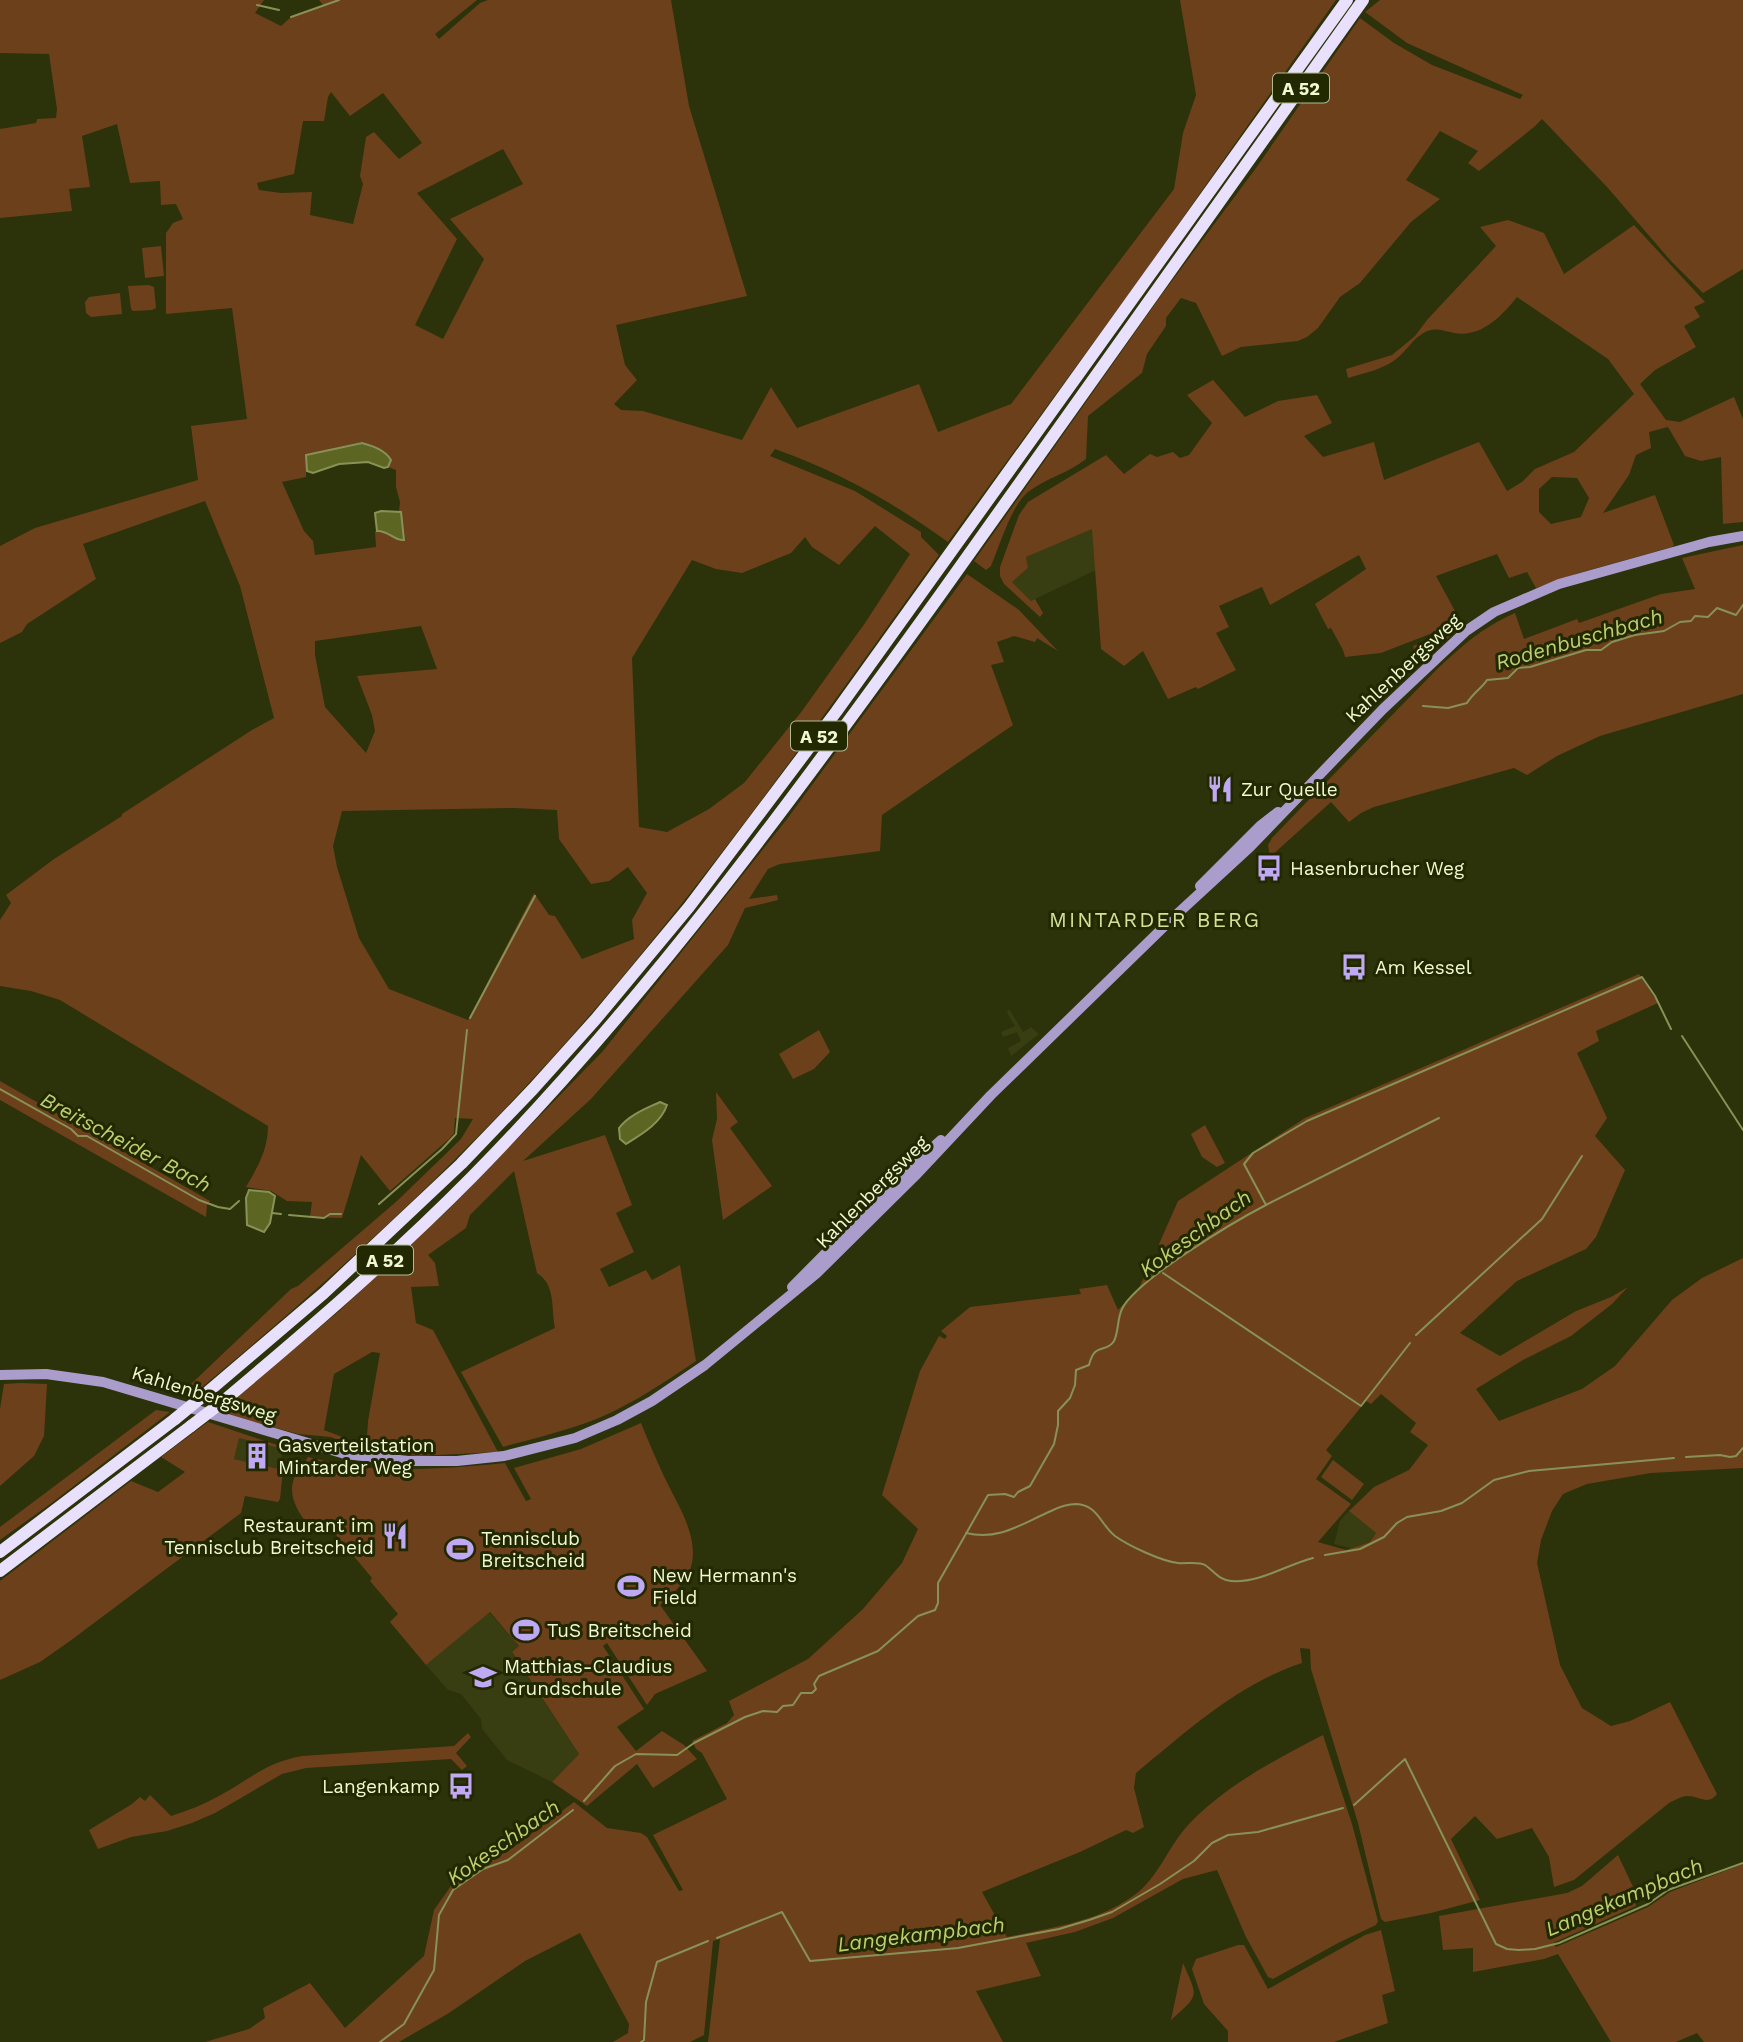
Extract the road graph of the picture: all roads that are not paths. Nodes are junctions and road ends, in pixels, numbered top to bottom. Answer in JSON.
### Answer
{"nodes":[{"id":1,"x":1358,"y":2,"type":"edge"},
{"id":2,"x":1743,"y":536,"type":"edge"},
{"id":3,"x":0,"y":1375,"type":"edge"},
{"id":4,"x":0,"y":1552,"type":"edge"},
{"id":5,"x":0,"y":1571,"type":"edge"}],
"edges":[{"from":1,"to":4,"type":"highway","number":"A 52","bridge":true},
{"from":1,"to":5,"type":"highway","number":"A 52","bridge":true},
{"from":2,"to":3,"type":"street","name":"Kahlenbergsweg"}]}
